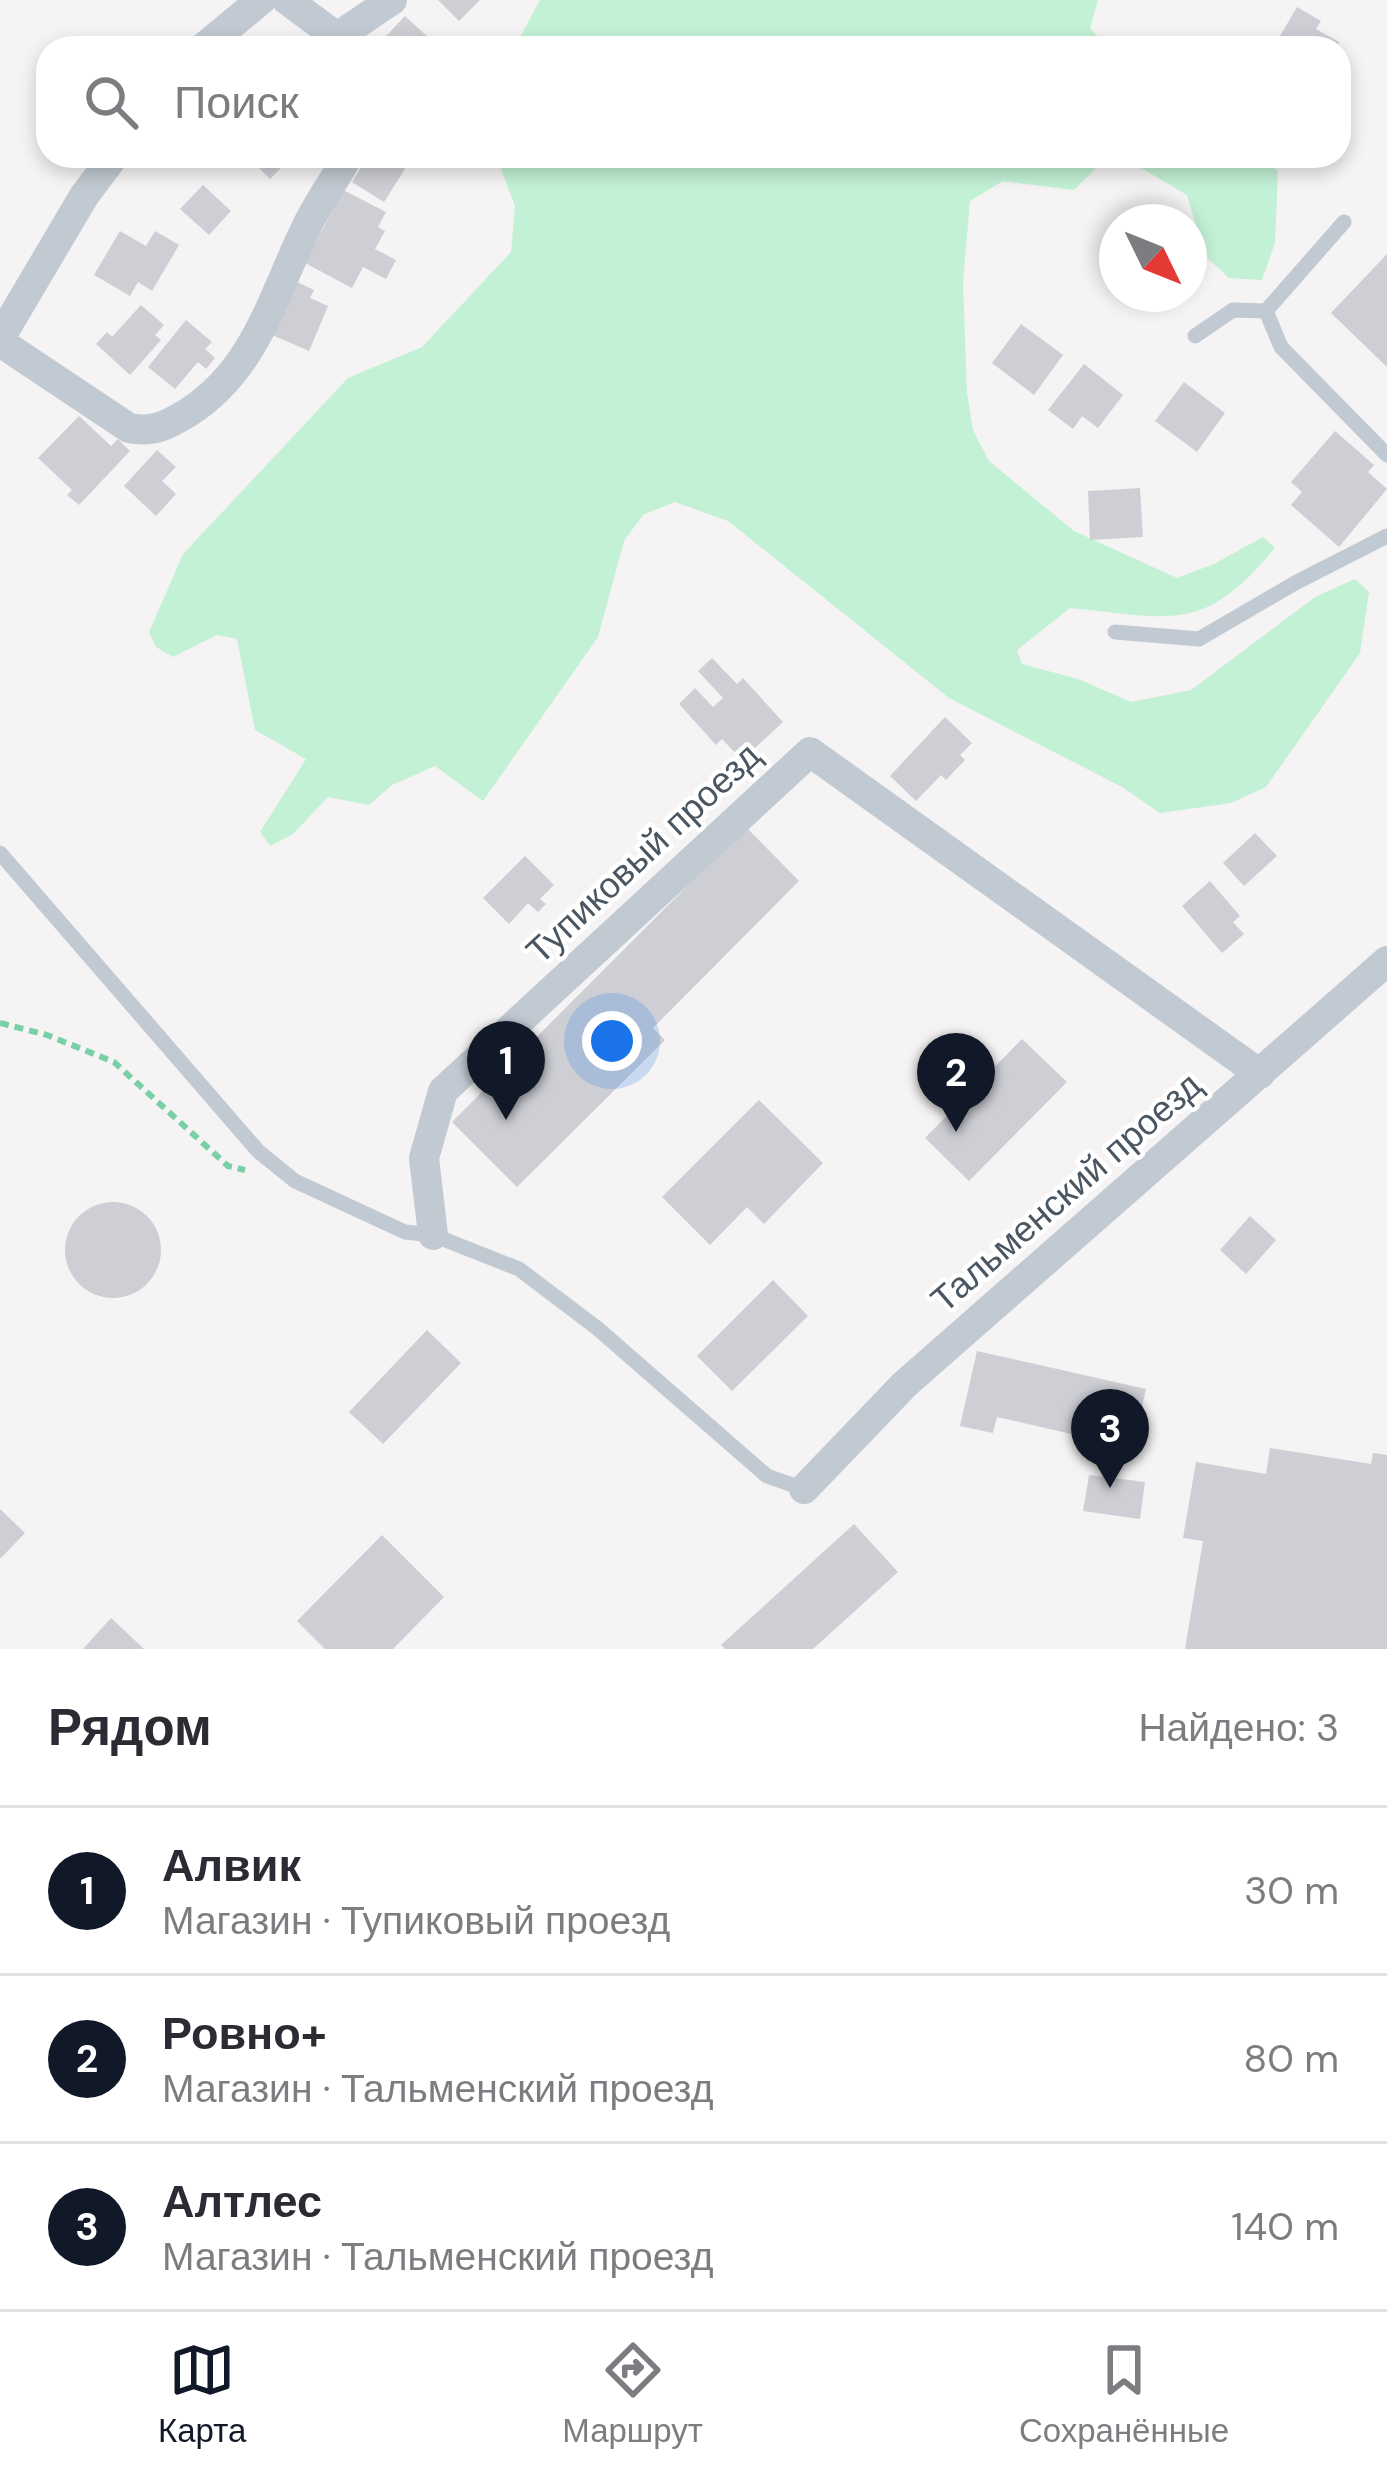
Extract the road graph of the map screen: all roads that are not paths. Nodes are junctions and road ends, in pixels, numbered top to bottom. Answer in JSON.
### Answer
{"nodes":[{"id":1,"x":261,"y":0,"type":"edge"},
{"id":2,"x":287,"y":0,"type":"edge"},
{"id":3,"x":392,"y":0,"type":"edge"},
{"id":4,"x":218,"y":36,"type":"edge"},
{"id":5,"x":329,"y":36,"type":"edge"},
{"id":6,"x":344,"y":36,"type":"edge"},
{"id":7,"x":105,"y":168,"type":"edge"},
{"id":8,"x":341,"y":168,"type":"edge"},
{"id":9,"x":1344,"y":222,"type":"dead end"},
{"id":10,"x":1265,"y":310,"type":"junction"},
{"id":11,"x":1195,"y":336,"type":"dead end"},
{"id":12,"x":0,"y":340,"type":"edge"},
{"id":13,"x":1387,"y":455,"type":"edge"},
{"id":14,"x":1387,"y":536,"type":"edge"},
{"id":15,"x":1115,"y":632,"type":"dead end"},
{"id":16,"x":0,"y":853,"type":"edge"},
{"id":17,"x":1387,"y":961,"type":"edge"},
{"id":18,"x":1260,"y":1074,"type":"junction"},
{"id":19,"x":433,"y":1235,"type":"junction"},
{"id":20,"x":804,"y":1489,"type":"joint"}],
"edges":[{"from":1,"to":4,"type":"street"},
{"from":2,"to":5,"type":"street"},
{"from":3,"to":6,"type":"street"},
{"from":7,"to":12,"type":"street"},
{"from":8,"to":12,"type":"street"},
{"from":9,"to":10,"type":"lane"},
{"from":10,"to":11,"type":"lane"},
{"from":10,"to":13,"type":"lane"},
{"from":14,"to":15,"type":"lane"},
{"from":16,"to":19,"type":"lane"},
{"from":17,"to":18,"type":"street","name":"Тальменский проезд"},
{"from":18,"to":19,"type":"street","name":"Тупиковый проезд"},
{"from":18,"to":20,"type":"street","name":"Тальменский проезд"},
{"from":19,"to":20,"type":"lane"}]}
